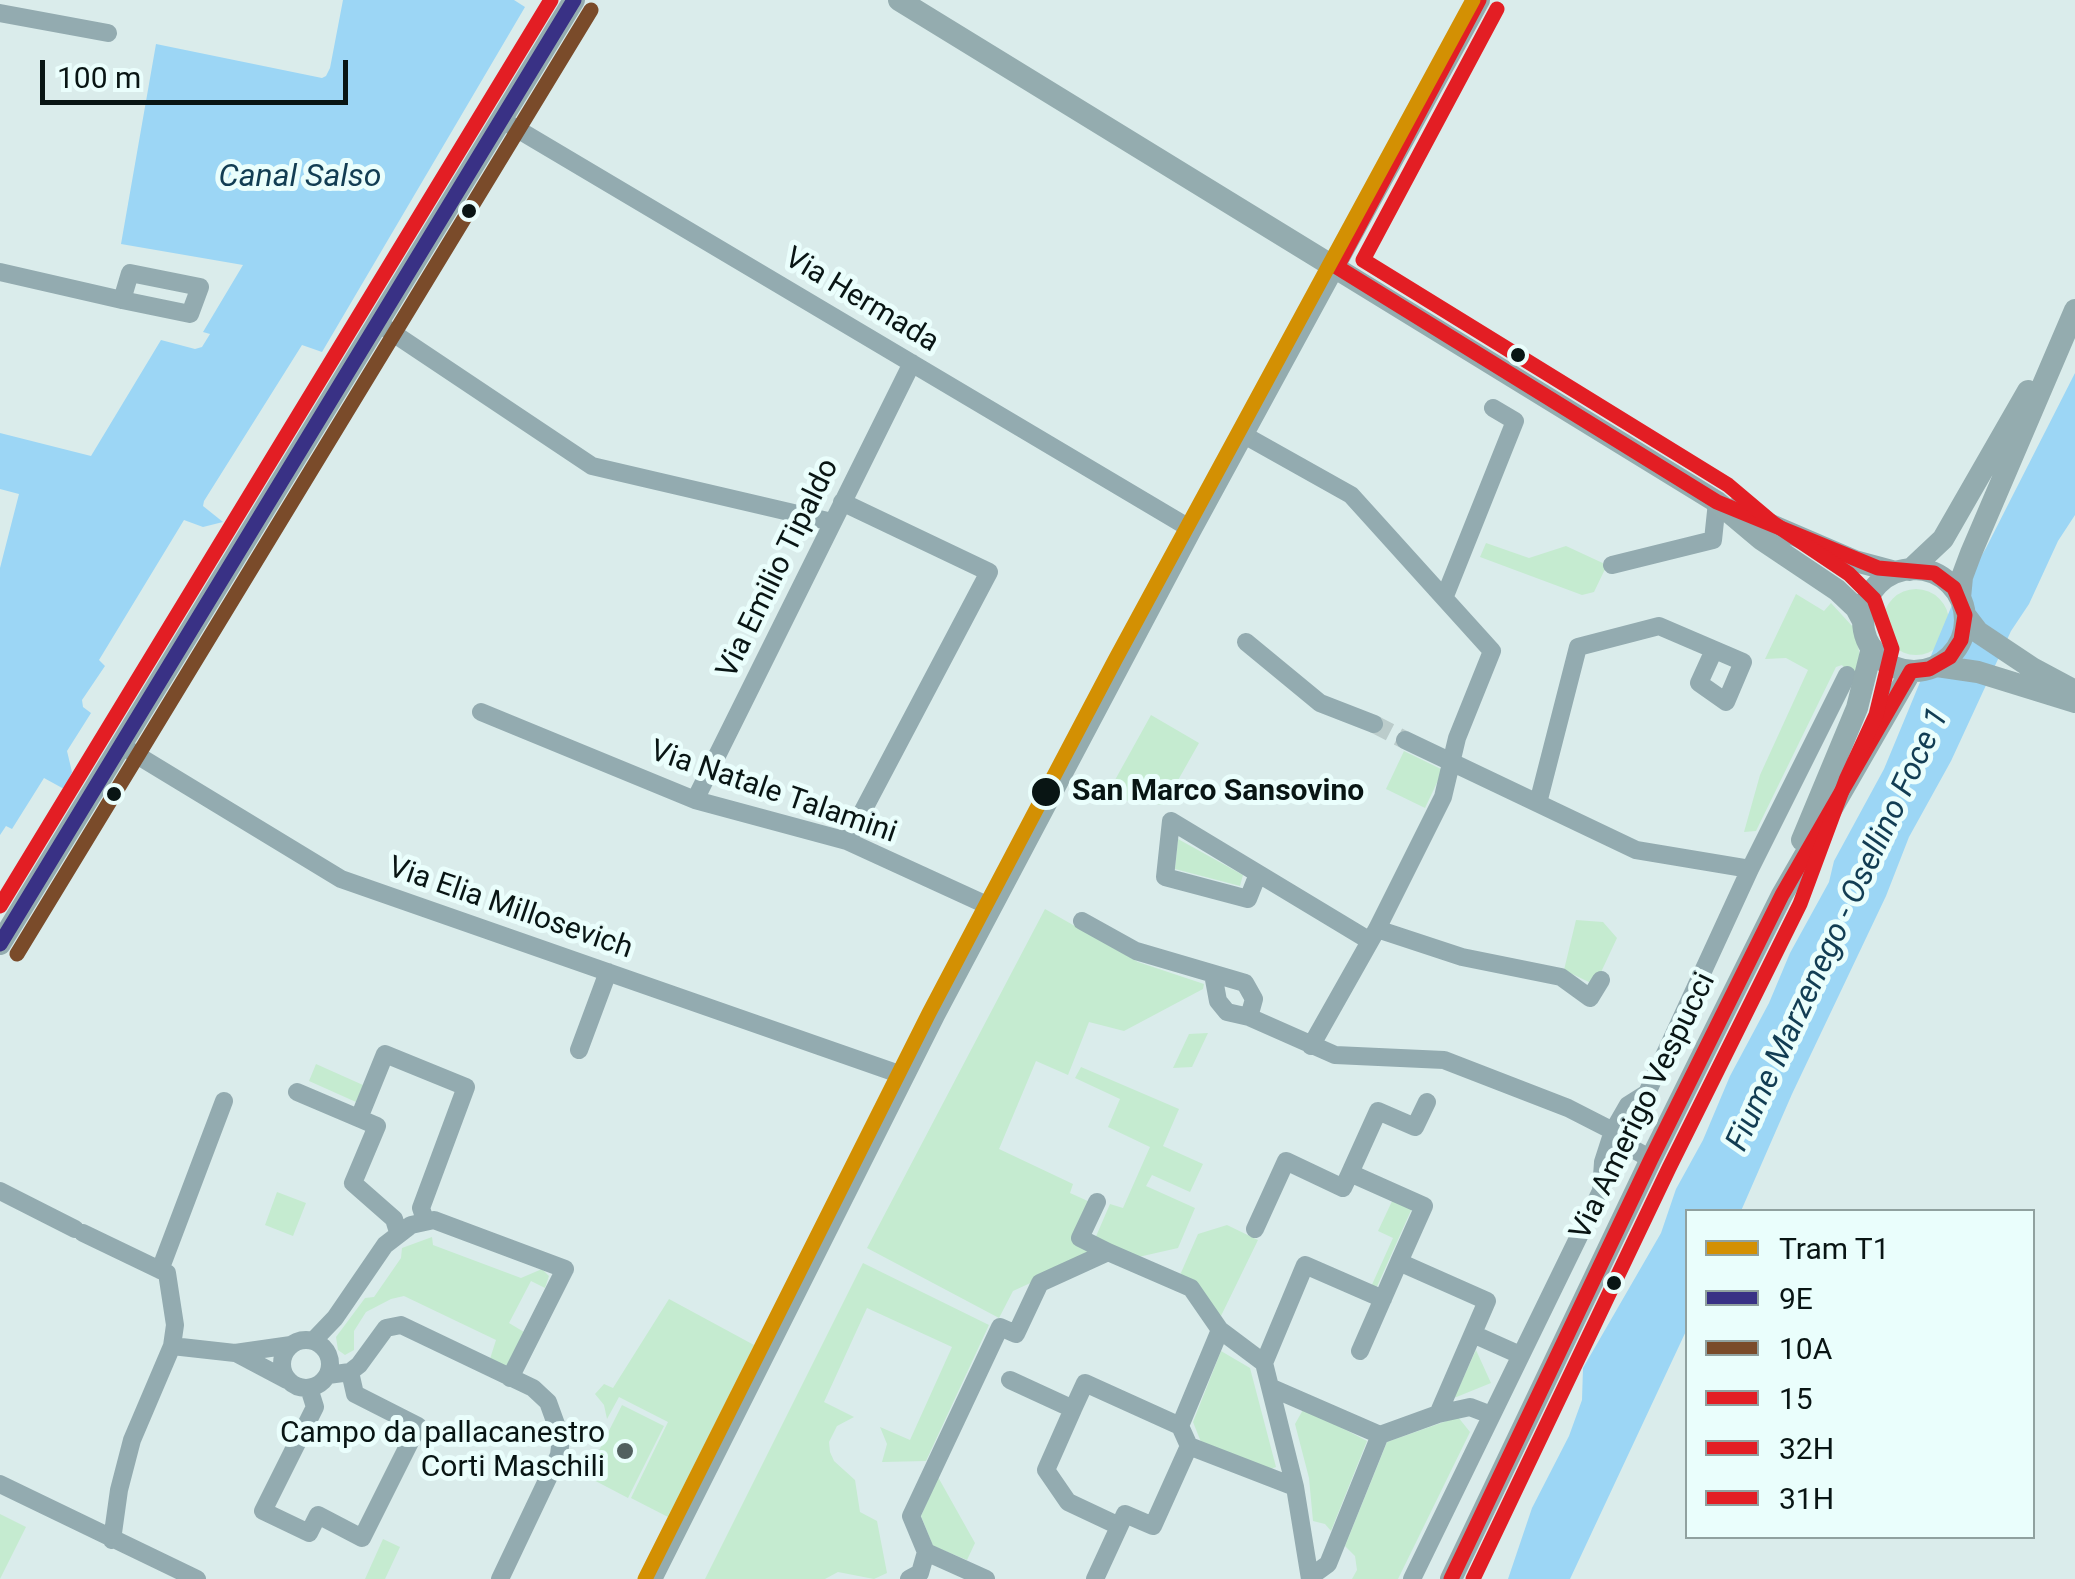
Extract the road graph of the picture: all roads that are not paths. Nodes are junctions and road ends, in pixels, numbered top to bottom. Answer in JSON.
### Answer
{"nodes":[{"id":1,"x":574,"y":0,"type":"edge"},
{"id":2,"x":900,"y":0,"type":"edge"},
{"id":3,"x":1479,"y":0,"type":"edge"},
{"id":4,"x":0,"y":13,"type":"edge"},
{"id":5,"x":108,"y":33,"type":"dead end"},
{"id":6,"x":502,"y":120,"type":"junction"},
{"id":7,"x":1337,"y":267,"type":"junction"},
{"id":8,"x":0,"y":272,"type":"edge"},
{"id":9,"x":122,"y":300,"type":"dead end"},
{"id":10,"x":2075,"y":310,"type":"edge"},
{"id":11,"x":378,"y":323,"type":"junction"},
{"id":12,"x":2061,"y":337,"type":"junction"},
{"id":13,"x":912,"y":363,"type":"junction"},
{"id":14,"x":1493,"y":408,"type":"dead end"},
{"id":15,"x":1244,"y":435,"type":"junction"},
{"id":16,"x":842,"y":502,"type":"junction"},
{"id":17,"x":1717,"y":502,"type":"junction"},
{"id":18,"x":832,"y":522,"type":"junction"},
{"id":19,"x":1191,"y":529,"type":"junction"},
{"id":20,"x":1612,"y":565,"type":"dead end"},
{"id":21,"x":1903,"y":571,"type":"junction"},
{"id":22,"x":1960,"y":594,"type":"junction"},
{"id":23,"x":1445,"y":596,"type":"junction"},
{"id":24,"x":1863,"y":622,"type":"junction"},
{"id":25,"x":1246,"y":642,"type":"dead end"},
{"id":26,"x":1872,"y":648,"type":"junction"},
{"id":27,"x":1714,"y":650,"type":"dead end"},
{"id":28,"x":1924,"y":669,"type":"junction"},
{"id":29,"x":1846,"y":675,"type":"dead end"},
{"id":30,"x":2027,"y":678,"type":"junction"},
{"id":31,"x":2075,"y":691,"type":"edge"},
{"id":32,"x":2075,"y":702,"type":"edge"},
{"id":33,"x":481,"y":712,"type":"dead end"},
{"id":34,"x":1374,"y":724,"type":"tunnel mouth"},
{"id":35,"x":1405,"y":740,"type":"tunnel mouth"},
{"id":36,"x":122,"y":746,"type":"junction"},
{"id":37,"x":1452,"y":761,"type":"junction"},
{"id":38,"x":696,"y":800,"type":"junction"},
{"id":39,"x":1538,"y":803,"type":"junction"},
{"id":40,"x":847,"y":841,"type":"junction"},
{"id":41,"x":1750,"y":868,"type":"junction"},
{"id":42,"x":1258,"y":874,"type":"junction"},
{"id":43,"x":1782,"y":895,"type":"junction"},
{"id":44,"x":991,"y":907,"type":"junction"},
{"id":45,"x":1082,"y":921,"type":"dead end"},
{"id":46,"x":1373,"y":935,"type":"junction"},
{"id":47,"x":0,"y":944,"type":"edge"},
{"id":48,"x":608,"y":972,"type":"junction"},
{"id":49,"x":1213,"y":974,"type":"junction"},
{"id":50,"x":1601,"y":980,"type":"dead end"},
{"id":51,"x":1250,"y":1017,"type":"junction"},
{"id":52,"x":1311,"y":1046,"type":"junction"},
{"id":53,"x":580,"y":1050,"type":"dead end"},
{"id":54,"x":902,"y":1075,"type":"junction"},
{"id":55,"x":296,"y":1092,"type":"dead end"},
{"id":56,"x":224,"y":1101,"type":"dead end"},
{"id":57,"x":1427,"y":1102,"type":"dead end"},
{"id":58,"x":358,"y":1118,"type":"junction"},
{"id":59,"x":1613,"y":1131,"type":"junction"},
{"id":60,"x":1650,"y":1159,"type":"junction"},
{"id":61,"x":1350,"y":1173,"type":"junction"},
{"id":62,"x":0,"y":1191,"type":"edge"},
{"id":63,"x":1097,"y":1202,"type":"dead end"},
{"id":64,"x":425,"y":1220,"type":"junction"},
{"id":65,"x":1255,"y":1230,"type":"dead end"},
{"id":66,"x":398,"y":1232,"type":"junction"},
{"id":67,"x":1108,"y":1252,"type":"junction"},
{"id":68,"x":1399,"y":1262,"type":"junction"},
{"id":69,"x":160,"y":1270,"type":"junction"},
{"id":70,"x":1383,"y":1299,"type":"junction"},
{"id":71,"x":1220,"y":1330,"type":"junction"},
{"id":72,"x":1473,"y":1334,"type":"junction"},
{"id":73,"x":313,"y":1341,"type":"junction"},
{"id":74,"x":291,"y":1345,"type":"junction"},
{"id":75,"x":172,"y":1346,"type":"junction"},
{"id":76,"x":1360,"y":1352,"type":"dead end"},
{"id":77,"x":235,"y":1353,"type":"junction"},
{"id":78,"x":1520,"y":1355,"type":"junction"},
{"id":79,"x":1264,"y":1362,"type":"junction"},
{"id":80,"x":350,"y":1372,"type":"junction"},
{"id":81,"x":328,"y":1375,"type":"junction"},
{"id":82,"x":510,"y":1378,"type":"junction"},
{"id":83,"x":287,"y":1380,"type":"junction"},
{"id":84,"x":1010,"y":1380,"type":"dead end"},
{"id":85,"x":308,"y":1388,"type":"junction"},
{"id":86,"x":1272,"y":1388,"type":"junction"},
{"id":87,"x":1073,"y":1410,"type":"junction"},
{"id":88,"x":1438,"y":1414,"type":"junction"},
{"id":89,"x":1491,"y":1415,"type":"junction"},
{"id":90,"x":1180,"y":1426,"type":"junction"},
{"id":91,"x":1380,"y":1435,"type":"junction"},
{"id":92,"x":1189,"y":1446,"type":"junction"},
{"id":93,"x":0,"y":1484,"type":"edge"},
{"id":94,"x":1295,"y":1488,"type":"junction"},
{"id":95,"x":1122,"y":1520,"type":"junction"},
{"id":96,"x":112,"y":1540,"type":"junction"},
{"id":97,"x":926,"y":1552,"type":"junction"},
{"id":98,"x":164,"y":1572,"type":"edge"},
{"id":99,"x":977,"y":1577,"type":"edge"},
{"id":100,"x":1310,"y":1578,"type":"edge"},
{"id":101,"x":197,"y":1579,"type":"edge"},
{"id":102,"x":500,"y":1579,"type":"edge"},
{"id":103,"x":650,"y":1579,"type":"edge"},
{"id":104,"x":910,"y":1579,"type":"edge"},
{"id":105,"x":1094,"y":1579,"type":"edge"},
{"id":106,"x":1412,"y":1579,"type":"edge"},
{"id":107,"x":1451,"y":1579,"type":"edge"}],
"edges":[{"from":1,"to":6,"type":"street"},
{"from":2,"to":7,"type":"street"},
{"from":3,"to":7,"type":"street"},
{"from":4,"to":5,"type":"street"},
{"from":6,"to":11,"type":"street"},
{"from":6,"to":13,"type":"street","name":"Via Hermada"},
{"from":7,"to":15,"type":"street"},
{"from":7,"to":17,"type":"street"},
{"from":8,"to":9,"type":"street"},
{"from":10,"to":12,"type":"street"},
{"from":11,"to":18,"type":"street"},
{"from":11,"to":36,"type":"street"},
{"from":12,"to":21,"type":"street"},
{"from":12,"to":22,"type":"street"},
{"from":13,"to":16,"type":"street","name":"Via Emilio Tipaldo"},
{"from":13,"to":19,"type":"street","name":"Via Hermada"},
{"from":14,"to":23,"type":"street"},
{"from":15,"to":19,"type":"street"},
{"from":15,"to":23,"type":"street"},
{"from":16,"to":18,"type":"street","name":"Via Emilio Tipaldo"},
{"from":16,"to":40,"type":"street"},
{"from":17,"to":20,"type":"street"},
{"from":17,"to":21,"type":"street"},
{"from":17,"to":24,"type":"street"},
{"from":18,"to":38,"type":"street","name":"Via Emilio Tipaldo"},
{"from":19,"to":44,"type":"street"},
{"from":21,"to":22,"type":"street"},
{"from":21,"to":24,"type":"street"},
{"from":22,"to":28,"type":"street"},
{"from":22,"to":30,"type":"street"},
{"from":23,"to":37,"type":"street"},
{"from":24,"to":26,"type":"street"},
{"from":25,"to":34,"type":"street"},
{"from":26,"to":28,"type":"street"},
{"from":26,"to":43,"type":"street"},
{"from":27,"to":39,"type":"street"},
{"from":28,"to":30,"type":"street"},
{"from":28,"to":43,"type":"street","name":"Via Amerigo Vespucci"},
{"from":29,"to":41,"type":"street"},
{"from":30,"to":31,"type":"street"},
{"from":30,"to":32,"type":"street"},
{"from":33,"to":38,"type":"street","name":"Via Natale Talamini"},
{"from":35,"to":37,"type":"street"},
{"from":36,"to":47,"type":"street"},
{"from":36,"to":48,"type":"street","name":"Via Elia Millosevich"},
{"from":37,"to":39,"type":"street"},
{"from":37,"to":46,"type":"street"},
{"from":38,"to":40,"type":"street","name":"Via Natale Talamini"},
{"from":39,"to":41,"type":"street"},
{"from":40,"to":44,"type":"street","name":"Via Natale Talamini"},
{"from":41,"to":59,"type":"street"},
{"from":42,"to":42,"type":"street"},
{"from":42,"to":46,"type":"street"},
{"from":43,"to":60,"type":"street","name":"Via Amerigo Vespucci"},
{"from":44,"to":54,"type":"street"},
{"from":45,"to":49,"type":"street"},
{"from":46,"to":50,"type":"street"},
{"from":46,"to":52,"type":"street"},
{"from":48,"to":53,"type":"street"},
{"from":48,"to":54,"type":"street","name":"Via Elia Millosevich"},
{"from":49,"to":51,"type":"street"},
{"from":49,"to":51,"type":"street"},
{"from":51,"to":52,"type":"street"},
{"from":52,"to":59,"type":"street"},
{"from":54,"to":103,"type":"street"},
{"from":55,"to":58,"type":"street"},
{"from":56,"to":69,"type":"street"},
{"from":57,"to":61,"type":"street"},
{"from":58,"to":64,"type":"street"},
{"from":58,"to":66,"type":"street"},
{"from":59,"to":60,"type":"street"},
{"from":59,"to":78,"type":"street"},
{"from":60,"to":107,"type":"street","name":"Via Amerigo Vespucci"},
{"from":61,"to":65,"type":"street"},
{"from":61,"to":68,"type":"street"},
{"from":62,"to":69,"type":"street"},
{"from":63,"to":67,"type":"street"},
{"from":64,"to":66,"type":"street"},
{"from":64,"to":82,"type":"street"},
{"from":66,"to":73,"type":"street"},
{"from":67,"to":71,"type":"street"},
{"from":67,"to":97,"type":"street"},
{"from":68,"to":70,"type":"street"},
{"from":68,"to":72,"type":"street"},
{"from":69,"to":75,"type":"street"},
{"from":70,"to":76,"type":"street"},
{"from":70,"to":79,"type":"street"},
{"from":71,"to":79,"type":"street"},
{"from":71,"to":90,"type":"street"},
{"from":72,"to":78,"type":"street"},
{"from":72,"to":88,"type":"street"},
{"from":73,"to":74,"type":"street"},
{"from":73,"to":81,"type":"street"},
{"from":74,"to":77,"type":"street"},
{"from":74,"to":83,"type":"street"},
{"from":75,"to":77,"type":"street"},
{"from":75,"to":96,"type":"street"},
{"from":77,"to":83,"type":"street"},
{"from":78,"to":89,"type":"street"},
{"from":79,"to":86,"type":"street"},
{"from":80,"to":81,"type":"street"},
{"from":80,"to":82,"type":"street"},
{"from":80,"to":85,"type":"street"},
{"from":81,"to":85,"type":"street"},
{"from":82,"to":102,"type":"street"},
{"from":83,"to":85,"type":"street"},
{"from":84,"to":87,"type":"street"},
{"from":86,"to":91,"type":"street"},
{"from":86,"to":94,"type":"street"},
{"from":87,"to":90,"type":"street"},
{"from":87,"to":95,"type":"street"},
{"from":88,"to":89,"type":"street"},
{"from":88,"to":91,"type":"street"},
{"from":89,"to":106,"type":"street"},
{"from":90,"to":92,"type":"street"},
{"from":91,"to":100,"type":"street"},
{"from":92,"to":94,"type":"street"},
{"from":92,"to":95,"type":"street"},
{"from":93,"to":96,"type":"street"},
{"from":94,"to":100,"type":"street"},
{"from":95,"to":105,"type":"street"},
{"from":96,"to":98,"type":"street"},
{"from":97,"to":99,"type":"street"},
{"from":97,"to":104,"type":"street"},
{"from":98,"to":101,"type":"street"}]}
